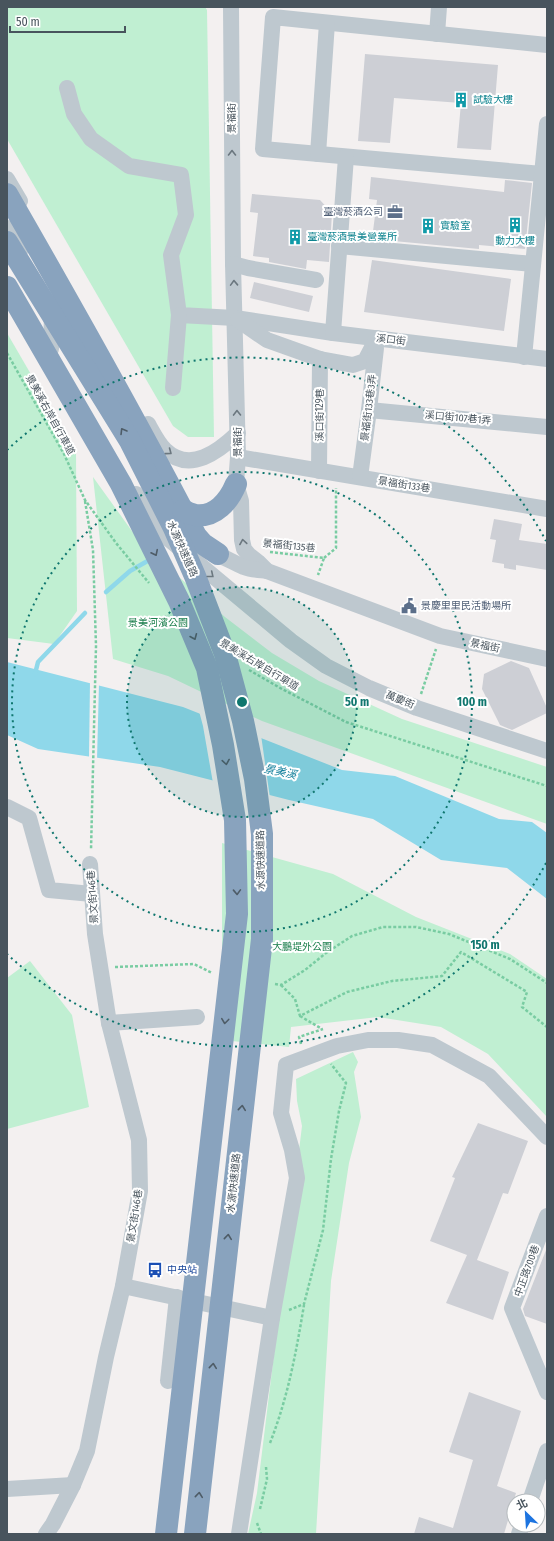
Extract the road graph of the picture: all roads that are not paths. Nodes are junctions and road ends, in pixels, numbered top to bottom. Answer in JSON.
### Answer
{"nodes":[{"id":1,"x":231,"y":7,"type":"edge"},
{"id":2,"x":439,"y":7,"type":"edge"},
{"id":3,"x":327,"y":23,"type":"junction"},
{"id":4,"x":437,"y":34,"type":"junction"},
{"id":5,"x":547,"y":45,"type":"edge"},
{"id":6,"x":66,"y":88,"type":"dead end"},
{"id":7,"x":547,"y":124,"type":"edge"},
{"id":8,"x":318,"y":154,"type":"junction"},
{"id":9,"x":346,"y":156,"type":"junction"},
{"id":10,"x":542,"y":174,"type":"junction"},
{"id":11,"x":7,"y":179,"type":"edge"},
{"id":12,"x":7,"y":194,"type":"edge"},
{"id":13,"x":7,"y":228,"type":"edge"},
{"id":14,"x":7,"y":242,"type":"edge"},
{"id":15,"x":339,"y":246,"type":"junction"},
{"id":16,"x":233,"y":264,"type":"junction"},
{"id":17,"x":533,"y":264,"type":"junction"},
{"id":18,"x":7,"y":274,"type":"edge"},
{"id":19,"x":316,"y":280,"type":"dead end"},
{"id":20,"x":7,"y":287,"type":"edge"},
{"id":21,"x":179,"y":316,"type":"junction"},
{"id":22,"x":235,"y":318,"type":"junction"},
{"id":23,"x":333,"y":333,"type":"junction"},
{"id":24,"x":377,"y":338,"type":"junction"},
{"id":25,"x":51,"y":349,"type":"junction"},
{"id":26,"x":524,"y":357,"type":"junction"},
{"id":27,"x":320,"y":359,"type":"junction"},
{"id":28,"x":547,"y":359,"type":"edge"},
{"id":29,"x":173,"y":388,"type":"dead end"},
{"id":30,"x":369,"y":410,"type":"junction"},
{"id":31,"x":547,"y":426,"type":"edge"},
{"id":32,"x":238,"y":433,"type":"junction"},
{"id":33,"x":238,"y":458,"type":"junction"},
{"id":34,"x":319,"y":471,"type":"junction"},
{"id":35,"x":360,"y":477,"type":"junction"},
{"id":36,"x":236,"y":484,"type":"junction"},
{"id":37,"x":547,"y":509,"type":"edge"},
{"id":38,"x":183,"y":510,"type":"junction"},
{"id":39,"x":170,"y":540,"type":"junction"},
{"id":40,"x":218,"y":554,"type":"junction"},
{"id":41,"x":242,"y":567,"type":"junction"},
{"id":42,"x":267,"y":571,"type":"junction"},
{"id":43,"x":249,"y":606,"type":"junction"},
{"id":44,"x":547,"y":660,"type":"edge"},
{"id":45,"x":547,"y":751,"type":"edge"},
{"id":46,"x":7,"y":807,"type":"edge"},
{"id":47,"x":90,"y":864,"type":"road end"},
{"id":48,"x":92,"y":894,"type":"junction"},
{"id":49,"x":197,"y":1017,"type":"dead end"},
{"id":50,"x":109,"y":1023,"type":"junction"},
{"id":51,"x":547,"y":1137,"type":"edge"},
{"id":52,"x":547,"y":1216,"type":"edge"},
{"id":53,"x":123,"y":1286,"type":"junction"},
{"id":54,"x":177,"y":1297,"type":"junction"},
{"id":55,"x":272,"y":1318,"type":"junction"},
{"id":56,"x":168,"y":1382,"type":"dead end"},
{"id":57,"x":547,"y":1392,"type":"edge"},
{"id":58,"x":547,"y":1451,"type":"edge"},
{"id":59,"x":73,"y":1484,"type":"junction"},
{"id":60,"x":7,"y":1489,"type":"edge"},
{"id":61,"x":533,"y":1493,"type":"edge"},
{"id":62,"x":46,"y":1534,"type":"edge"},
{"id":63,"x":166,"y":1534,"type":"edge"},
{"id":64,"x":195,"y":1534,"type":"edge"},
{"id":65,"x":239,"y":1534,"type":"edge"}],
"edges":[{"from":16,"to":1,"type":"street","name":"景福街","one_way":true},
{"from":2,"to":4,"type":"street"},
{"from":3,"to":4,"type":"street"},
{"from":3,"to":8,"type":"street"},
{"from":3,"to":8,"type":"street"},
{"from":4,"to":5,"type":"street"},
{"from":6,"to":21,"type":"street"},
{"from":7,"to":10,"type":"street"},
{"from":8,"to":9,"type":"street"},
{"from":9,"to":10,"type":"street"},
{"from":9,"to":15,"type":"street"},
{"from":10,"to":17,"type":"street"},
{"from":11,"to":32,"type":"street","one_way":true},
{"from":12,"to":38,"type":"highway"},
{"from":13,"to":25,"type":"street"},
{"from":64,"to":14,"type":"highway","name":"水源快速道路","one_way":true},
{"from":15,"to":17,"type":"street"},
{"from":15,"to":23,"type":"street"},
{"from":16,"to":19,"type":"street"},
{"from":22,"to":16,"type":"street","name":"景福街","one_way":true},
{"from":17,"to":26,"type":"street"},
{"from":18,"to":25,"type":"street"},
{"from":20,"to":63,"type":"highway","one_way":true},
{"from":21,"to":22,"type":"street","name":"溪口街"},
{"from":21,"to":29,"type":"street"},
{"from":22,"to":23,"type":"street","name":"溪口街"},
{"from":22,"to":27,"type":"street"},
{"from":32,"to":22,"type":"street","name":"景福街","one_way":true},
{"from":23,"to":24,"type":"street","name":"溪口街"},
{"from":24,"to":26,"type":"street","name":"溪口街"},
{"from":24,"to":27,"type":"street"},
{"from":24,"to":30,"type":"street","name":"景福街133巷3弄"},
{"from":25,"to":39,"type":"street"},
{"from":26,"to":28,"type":"street","name":"溪口街"},
{"from":27,"to":34,"type":"street","name":"溪口街129巷"},
{"from":30,"to":31,"type":"street","name":"溪口街107巷1弄"},
{"from":30,"to":35,"type":"street","name":"景福街133巷3弄"},
{"from":32,"to":33,"type":"street","name":"景福街"},
{"from":33,"to":34,"type":"street","name":"景福街133巷"},
{"from":33,"to":36,"type":"street","name":"景福街"},
{"from":34,"to":35,"type":"street","name":"景福街133巷"},
{"from":35,"to":37,"type":"street","name":"景福街133巷"},
{"from":36,"to":38,"type":"highway"},
{"from":42,"to":36,"type":"street","name":"景福街","one_way":true},
{"from":38,"to":40,"type":"highway"},
{"from":39,"to":40,"type":"street"},
{"from":39,"to":43,"type":"street","one_way":true},
{"from":40,"to":41,"type":"street"},
{"from":41,"to":42,"type":"street"},
{"from":41,"to":43,"type":"street"},
{"from":42,"to":44,"type":"street","name":"景福街"},
{"from":43,"to":45,"type":"street","name":"萬慶街"},
{"from":46,"to":48,"type":"street"},
{"from":47,"to":48,"type":"street","name":"景文街146巷"},
{"from":48,"to":50,"type":"street","name":"景文街146巷"},
{"from":49,"to":50,"type":"street"},
{"from":50,"to":53,"type":"street","name":"景文街146巷"},
{"from":51,"to":55,"type":"street"},
{"from":52,"to":57,"type":"street","name":"中正路700巷"},
{"from":53,"to":54,"type":"street"},
{"from":53,"to":59,"type":"street","name":"景文街146巷"},
{"from":54,"to":55,"type":"street"},
{"from":54,"to":56,"type":"street"},
{"from":55,"to":65,"type":"street"},
{"from":58,"to":61,"type":"street"},
{"from":59,"to":60,"type":"street"},
{"from":59,"to":62,"type":"street","name":"景文街146巷"}]}
